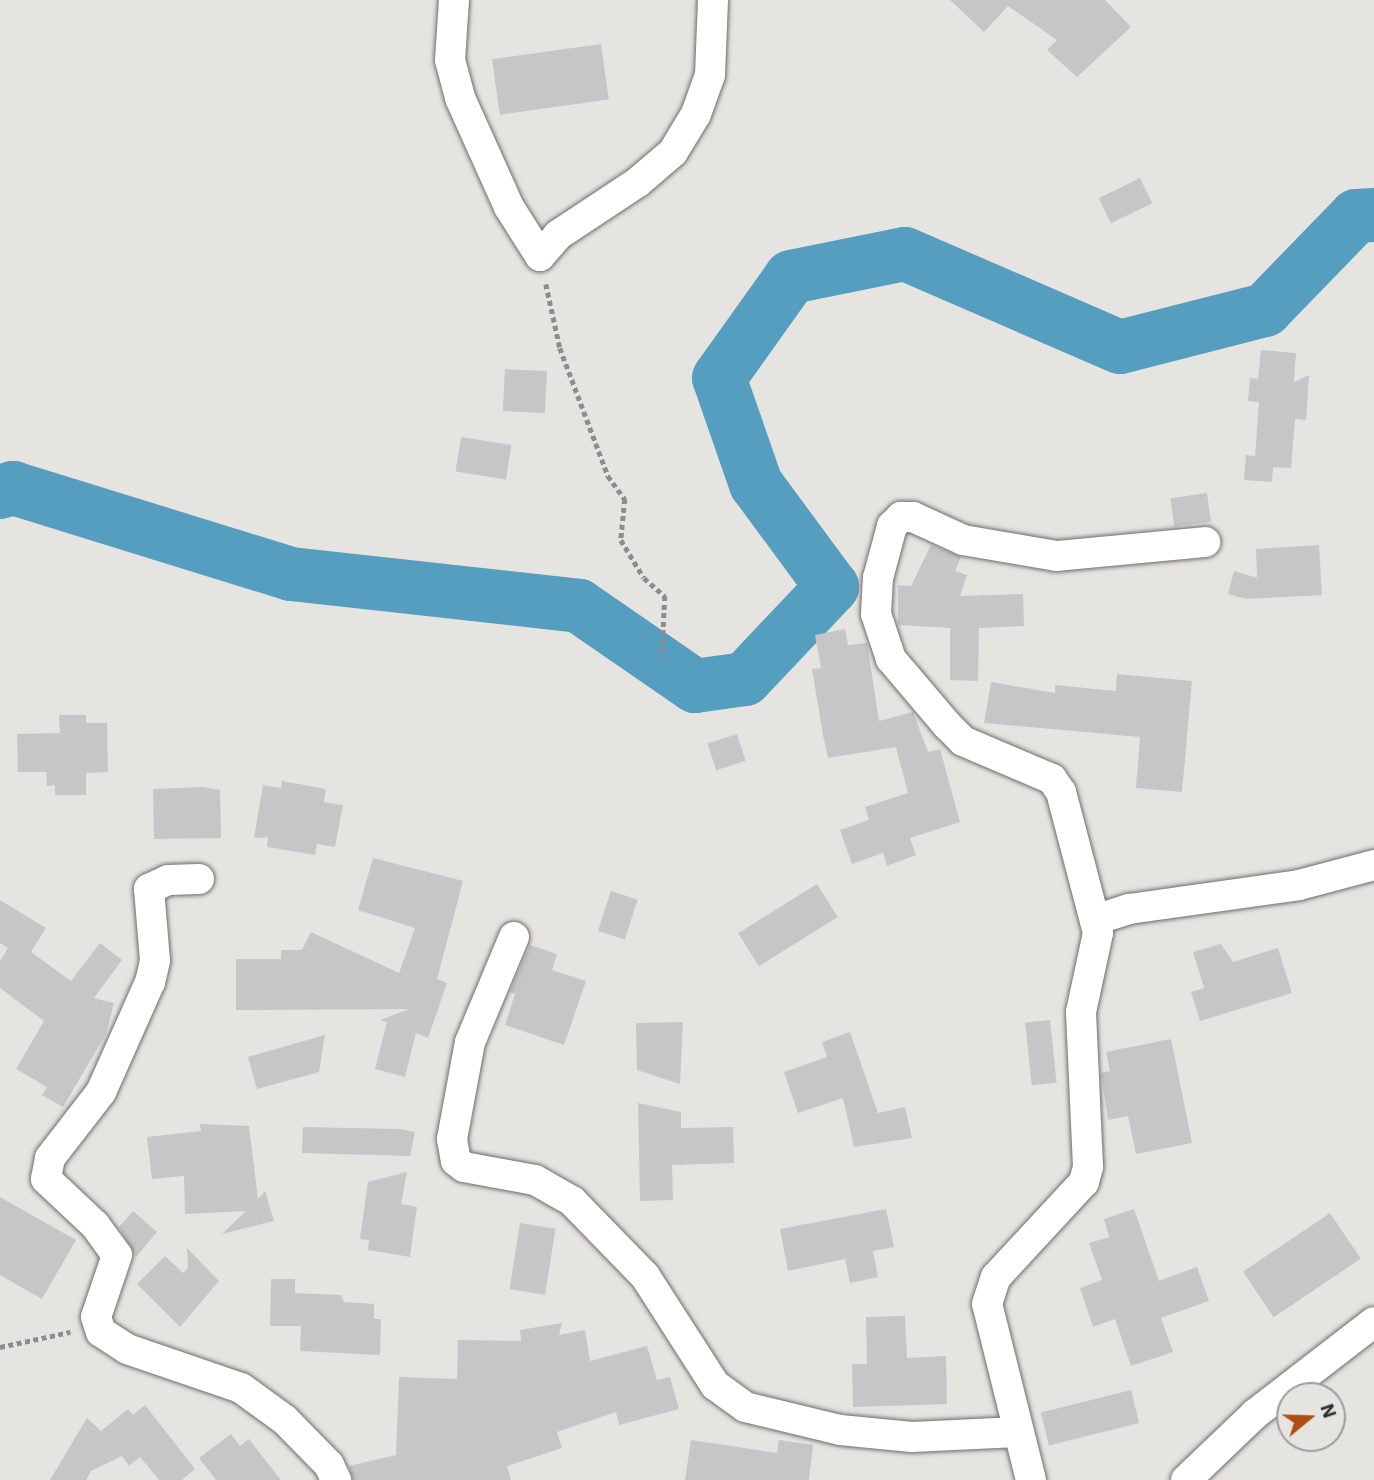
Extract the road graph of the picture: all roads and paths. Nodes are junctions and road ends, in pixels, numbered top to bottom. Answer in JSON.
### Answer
{"nodes":[{"id":1,"x":454,"y":0,"type":"edge"},
{"id":2,"x":713,"y":0,"type":"edge"},
{"id":3,"x":540,"y":256,"type":"junction"},
{"id":4,"x":1205,"y":542,"type":"dead end"},
{"id":5,"x":662,"y":657,"type":"dead end"},
{"id":6,"x":1374,"y":865,"type":"edge"},
{"id":7,"x":199,"y":878,"type":"dead end"},
{"id":8,"x":1095,"y":920,"type":"junction"},
{"id":9,"x":514,"y":937,"type":"dead end"},
{"id":10,"x":1374,"y":1322,"type":"edge"},
{"id":11,"x":99,"y":1326,"type":"junction"},
{"id":12,"x":0,"y":1347,"type":"edge"},
{"id":13,"x":1018,"y":1432,"type":"junction"},
{"id":14,"x":336,"y":1480,"type":"edge"},
{"id":15,"x":1031,"y":1480,"type":"edge"},
{"id":16,"x":1186,"y":1480,"type":"edge"}],
"edges":[{"from":1,"to":3,"type":"street"},
{"from":2,"to":3,"type":"street"},
{"from":3,"to":5,"type":"path"},
{"from":4,"to":8,"type":"street"},
{"from":6,"to":8,"type":"street"},
{"from":7,"to":11,"type":"street"},
{"from":8,"to":13,"type":"street"},
{"from":9,"to":13,"type":"street"},
{"from":10,"to":16,"type":"street"},
{"from":11,"to":12,"type":"path"},
{"from":11,"to":14,"type":"street"},
{"from":13,"to":15,"type":"street"}]}
